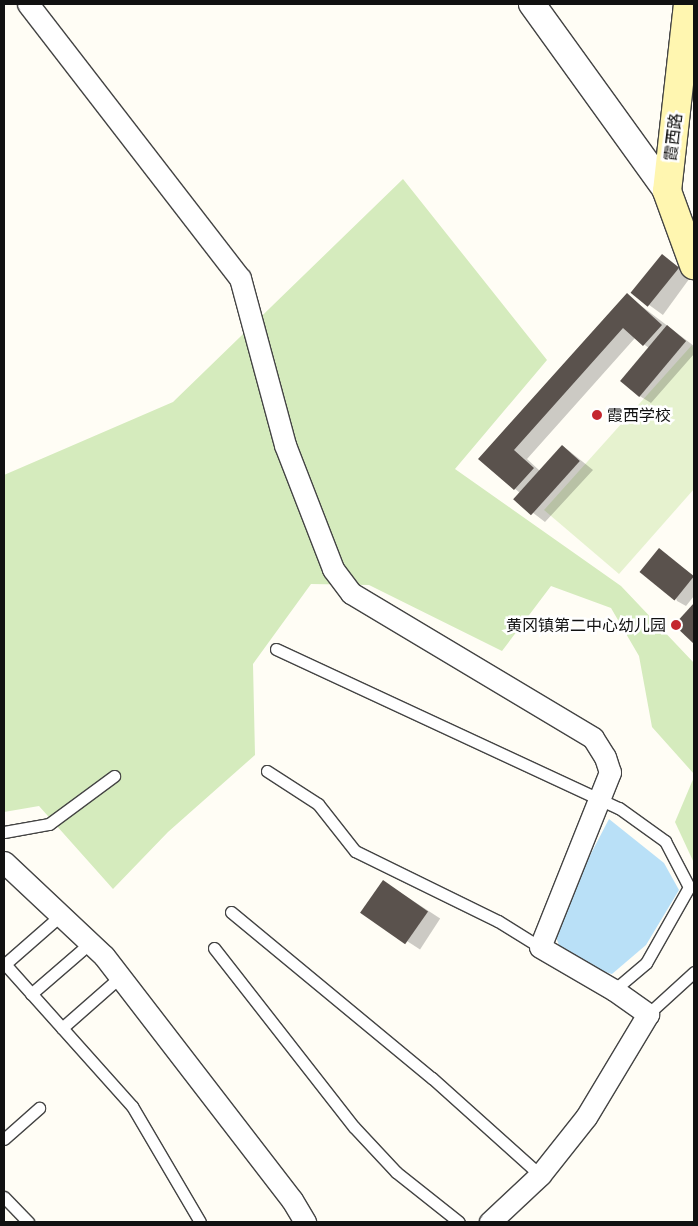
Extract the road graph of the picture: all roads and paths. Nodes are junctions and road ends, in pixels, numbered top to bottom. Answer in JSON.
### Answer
{"nodes":[{"id":1,"x":28,"y":4,"type":"edge"},
{"id":2,"x":532,"y":4,"type":"edge"},
{"id":3,"x":688,"y":4,"type":"edge"},
{"id":4,"x":667,"y":191,"type":"junction"},
{"id":5,"x":694,"y":265,"type":"edge"},
{"id":6,"x":276,"y":649,"type":"dead end"},
{"id":7,"x":267,"y":771,"type":"dead end"},
{"id":8,"x":114,"y":776,"type":"dead end"},
{"id":9,"x":600,"y":800,"type":"junction"},
{"id":10,"x":4,"y":832,"type":"edge"},
{"id":11,"x":4,"y":862,"type":"edge"},
{"id":12,"x":231,"y":912,"type":"dead end"},
{"id":13,"x":61,"y":916,"type":"junction"},
{"id":14,"x":90,"y":943,"type":"junction"},
{"id":15,"x":540,"y":947,"type":"junction"},
{"id":16,"x":214,"y":948,"type":"dead end"},
{"id":17,"x":4,"y":964,"type":"edge"},
{"id":18,"x":694,"y":972,"type":"edge"},
{"id":19,"x":120,"y":977,"type":"junction"},
{"id":20,"x":614,"y":990,"type":"junction"},
{"id":21,"x":31,"y":994,"type":"junction"},
{"id":22,"x":648,"y":1014,"type":"junction"},
{"id":23,"x":62,"y":1028,"type":"junction"},
{"id":24,"x":39,"y":1108,"type":"dead end"},
{"id":25,"x":4,"y":1139,"type":"edge"},
{"id":26,"x":540,"y":1175,"type":"junction"},
{"id":27,"x":4,"y":1197,"type":"edge"},
{"id":28,"x":28,"y":1222,"type":"edge"},
{"id":29,"x":200,"y":1222,"type":"edge"},
{"id":30,"x":305,"y":1222,"type":"edge"},
{"id":31,"x":459,"y":1222,"type":"edge"},
{"id":32,"x":490,"y":1222,"type":"edge"}],
"edges":[{"from":1,"to":9,"type":"street"},
{"from":2,"to":4,"type":"street"},
{"from":3,"to":4,"type":"main road","name":"霞西路"},
{"from":4,"to":5,"type":"main road","name":"霞西路"},
{"from":6,"to":9,"type":"lane"},
{"from":7,"to":15,"type":"lane"},
{"from":8,"to":10,"type":"lane"},
{"from":9,"to":15,"type":"street"},
{"from":9,"to":20,"type":"lane"},
{"from":11,"to":13,"type":"street"},
{"from":12,"to":26,"type":"lane"},
{"from":13,"to":14,"type":"street"},
{"from":13,"to":17,"type":"lane"},
{"from":14,"to":19,"type":"street"},
{"from":14,"to":21,"type":"lane"},
{"from":15,"to":20,"type":"street"},
{"from":16,"to":31,"type":"lane"},
{"from":17,"to":21,"type":"lane"},
{"from":18,"to":22,"type":"lane"},
{"from":19,"to":23,"type":"lane"},
{"from":19,"to":30,"type":"street"},
{"from":20,"to":22,"type":"street"},
{"from":21,"to":23,"type":"lane"},
{"from":22,"to":26,"type":"street"},
{"from":23,"to":29,"type":"lane"},
{"from":24,"to":25,"type":"lane"},
{"from":26,"to":32,"type":"street"},
{"from":27,"to":28,"type":"lane"}]}
